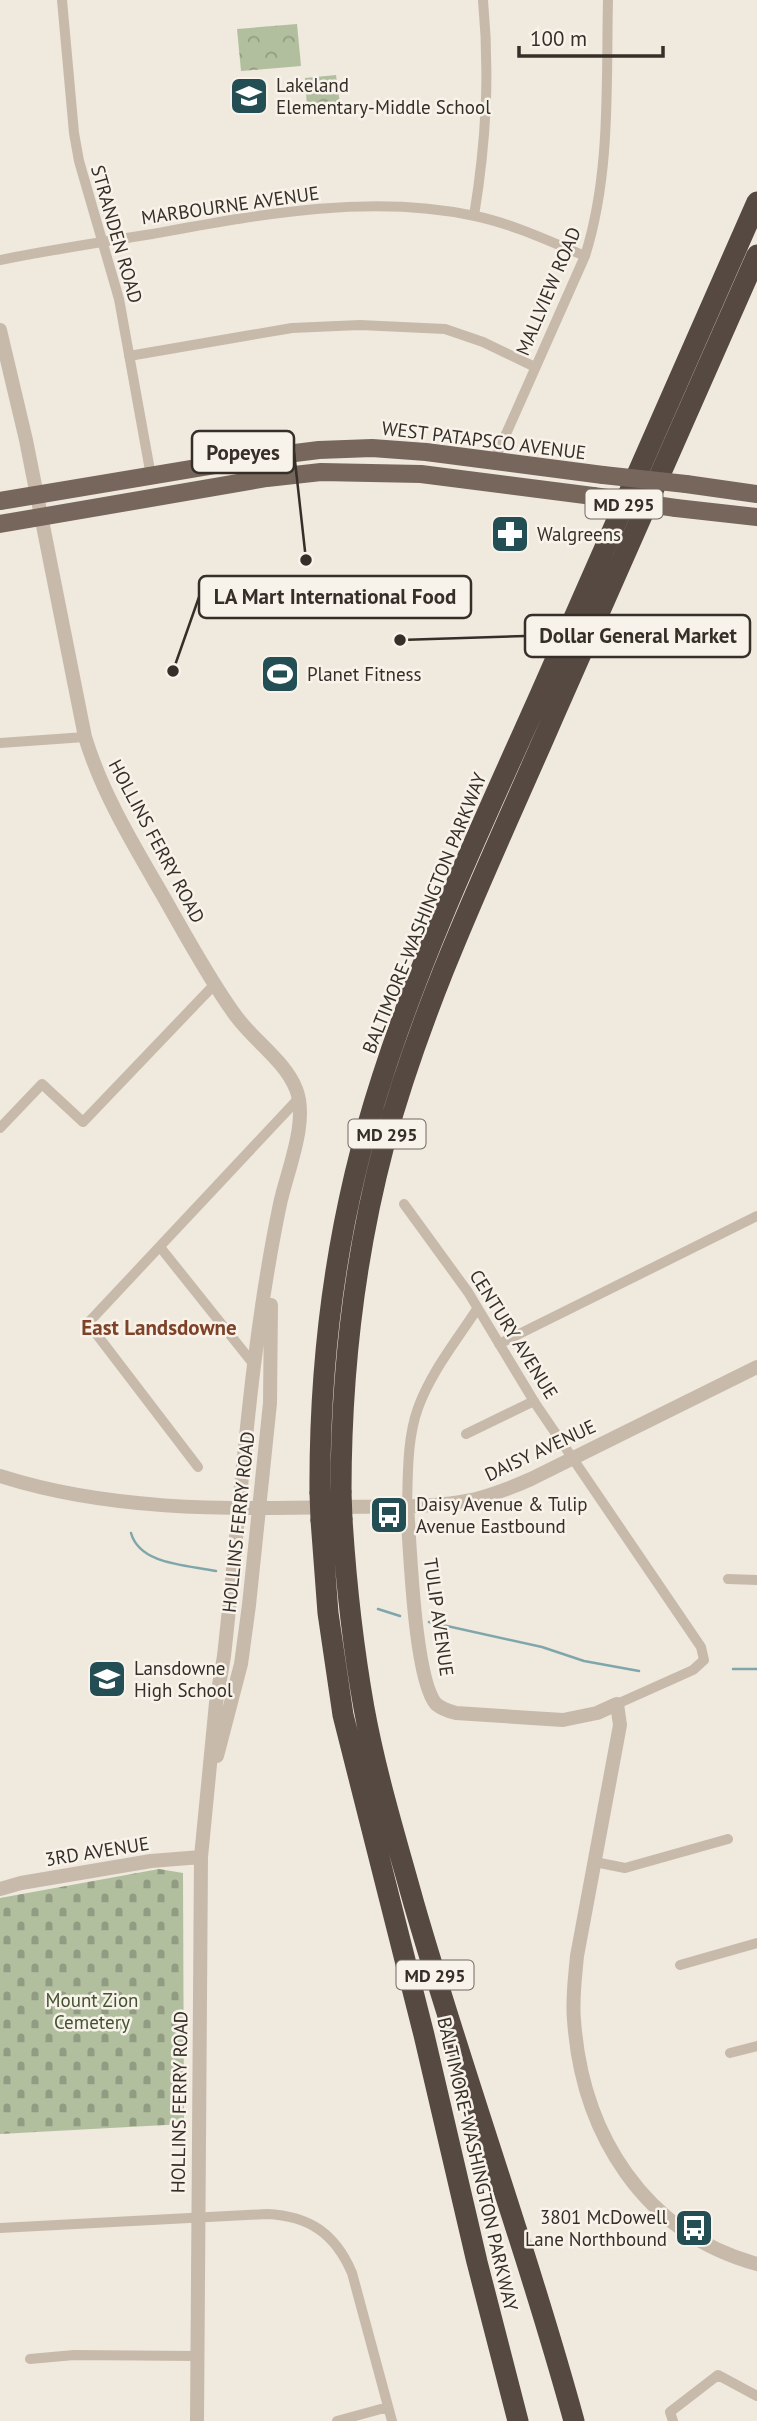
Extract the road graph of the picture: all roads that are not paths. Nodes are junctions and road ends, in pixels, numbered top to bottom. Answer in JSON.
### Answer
{"nodes":[{"id":1,"x":62,"y":0,"type":"edge"},
{"id":2,"x":483,"y":0,"type":"edge"},
{"id":3,"x":608,"y":0,"type":"edge"},
{"id":4,"x":757,"y":202,"type":"edge"},
{"id":5,"x":474,"y":216,"type":"junction"},
{"id":6,"x":103,"y":242,"type":"junction"},
{"id":7,"x":757,"y":255,"type":"edge"},
{"id":8,"x":585,"y":256,"type":"junction"},
{"id":9,"x":0,"y":260,"type":"edge"},
{"id":10,"x":0,"y":330,"type":"edge"},
{"id":11,"x":129,"y":356,"type":"junction"},
{"id":12,"x":535,"y":367,"type":"junction"},
{"id":13,"x":494,"y":461,"type":"junction"},
{"id":14,"x":212,"y":465,"type":"junction"},
{"id":15,"x":151,"y":475,"type":"junction"},
{"id":16,"x":603,"y":475,"type":"junction"},
{"id":17,"x":485,"y":482,"type":"junction"},
{"id":18,"x":757,"y":494,"type":"edge"},
{"id":19,"x":37,"y":495,"type":"junction"},
{"id":20,"x":155,"y":498,"type":"junction"},
{"id":21,"x":0,"y":501,"type":"edge"},
{"id":22,"x":42,"y":517,"type":"junction"},
{"id":23,"x":757,"y":517,"type":"edge"},
{"id":24,"x":0,"y":524,"type":"edge"},
{"id":25,"x":85,"y":737,"type":"junction"},
{"id":26,"x":0,"y":743,"type":"edge"},
{"id":27,"x":214,"y":985,"type":"junction"},
{"id":28,"x":299,"y":1098,"type":"junction"},
{"id":29,"x":0,"y":1128,"type":"edge"},
{"id":30,"x":404,"y":1204,"type":"dead end"},
{"id":31,"x":757,"y":1216,"type":"edge"},
{"id":32,"x":160,"y":1247,"type":"junction"},
{"id":33,"x":271,"y":1258,"type":"junction"},
{"id":34,"x":477,"y":1309,"type":"junction"},
{"id":35,"x":499,"y":1344,"type":"junction"},
{"id":36,"x":255,"y":1366,"type":"junction"},
{"id":37,"x":757,"y":1367,"type":"edge"},
{"id":38,"x":534,"y":1401,"type":"junction"},
{"id":39,"x":466,"y":1434,"type":"dead end"},
{"id":40,"x":573,"y":1457,"type":"junction"},
{"id":41,"x":198,"y":1467,"type":"dead end"},
{"id":42,"x":0,"y":1476,"type":"edge"},
{"id":43,"x":331,"y":1493,"type":"junction"},
{"id":44,"x":407,"y":1506,"type":"junction"},
{"id":45,"x":240,"y":1509,"type":"junction"},
{"id":46,"x":259,"y":1509,"type":"junction"},
{"id":47,"x":331,"y":1519,"type":"junction"},
{"id":48,"x":729,"y":1579,"type":"dead end"},
{"id":49,"x":757,"y":1580,"type":"edge"},
{"id":50,"x":704,"y":1660,"type":"joint"},
{"id":51,"x":617,"y":1704,"type":"junction"},
{"id":52,"x":209,"y":1785,"type":"junction"},
{"id":53,"x":728,"y":1839,"type":"dead end"},
{"id":54,"x":201,"y":1857,"type":"junction"},
{"id":55,"x":595,"y":1862,"type":"junction"},
{"id":56,"x":0,"y":1889,"type":"edge"},
{"id":57,"x":757,"y":1944,"type":"edge"},
{"id":58,"x":680,"y":1965,"type":"dead end"},
{"id":59,"x":757,"y":2046,"type":"edge"},
{"id":60,"x":730,"y":2053,"type":"dead end"},
{"id":61,"x":198,"y":2217,"type":"junction"},
{"id":62,"x":0,"y":2228,"type":"edge"},
{"id":63,"x":757,"y":2264,"type":"edge"},
{"id":64,"x":197,"y":2356,"type":"junction"},
{"id":65,"x":30,"y":2359,"type":"dead end"},
{"id":66,"x":757,"y":2396,"type":"edge"},
{"id":67,"x":388,"y":2407,"type":"junction"},
{"id":68,"x":197,"y":2421,"type":"edge"},
{"id":69,"x":337,"y":2421,"type":"edge"},
{"id":70,"x":392,"y":2421,"type":"edge"},
{"id":71,"x":518,"y":2421,"type":"edge"},
{"id":72,"x":574,"y":2421,"type":"edge"},
{"id":73,"x":673,"y":2421,"type":"edge"}],
"edges":[{"from":1,"to":6,"type":"street","name":"STRANDEN ROAD"},
{"from":2,"to":5,"type":"street"},
{"from":3,"to":8,"type":"street","name":"MALLVIEW ROAD"},
{"from":4,"to":43,"type":"highway","name":"BALTIMORE-WASHINGTON PARKWAY","number":"MD 295"},
{"from":5,"to":6,"type":"street","name":"MARBOURNE AVENUE"},
{"from":5,"to":8,"type":"street","name":"MARBOURNE AVENUE"},
{"from":6,"to":9,"type":"street","name":"MARBOURNE AVENUE"},
{"from":6,"to":11,"type":"street","name":"STRANDEN ROAD"},
{"from":7,"to":43,"type":"highway","name":"BALTIMORE-WASHINGTON PARKWAY","number":"MD 295"},
{"from":8,"to":12,"type":"street","name":"MALLVIEW ROAD"},
{"from":10,"to":19,"type":"street","name":"HOLLINS FERRY ROAD"},
{"from":11,"to":12,"type":"street"},
{"from":11,"to":15,"type":"street","name":"STRANDEN ROAD"},
{"from":12,"to":13,"type":"street","name":"MALLVIEW ROAD"},
{"from":13,"to":14,"type":"main road","name":"WEST PATAPSCO AVENUE"},
{"from":13,"to":16,"type":"main road","name":"WEST PATAPSCO AVENUE"},
{"from":14,"to":15,"type":"main road","name":"WEST PATAPSCO AVENUE"},
{"from":14,"to":20,"type":"main road"},
{"from":15,"to":19,"type":"main road","name":"WEST PATAPSCO AVENUE"},
{"from":16,"to":17,"type":"main road"},
{"from":16,"to":18,"type":"main road","name":"WEST PATAPSCO AVENUE","bridge":true},
{"from":17,"to":20,"type":"main road"},
{"from":17,"to":23,"type":"main road","bridge":true},
{"from":19,"to":21,"type":"main road","name":"WEST PATAPSCO AVENUE"},
{"from":19,"to":22,"type":"street","name":"HOLLINS FERRY ROAD"},
{"from":20,"to":22,"type":"main road"},
{"from":22,"to":24,"type":"main road"},
{"from":22,"to":25,"type":"street","name":"HOLLINS FERRY ROAD"},
{"from":25,"to":26,"type":"street"},
{"from":25,"to":27,"type":"street","name":"HOLLINS FERRY ROAD"},
{"from":27,"to":28,"type":"street","name":"HOLLINS FERRY ROAD"},
{"from":27,"to":29,"type":"street"},
{"from":28,"to":32,"type":"street"},
{"from":28,"to":33,"type":"street","name":"HOLLINS FERRY ROAD"},
{"from":30,"to":34,"type":"street","name":"CENTURY AVENUE"},
{"from":31,"to":35,"type":"street"},
{"from":32,"to":36,"type":"street"},
{"from":32,"to":41,"type":"street"},
{"from":33,"to":36,"type":"street","name":"HOLLINS FERRY ROAD"},
{"from":33,"to":46,"type":"street","name":"HOLLINS FERRY ROAD"},
{"from":34,"to":35,"type":"street","name":"CENTURY AVENUE"},
{"from":34,"to":44,"type":"street","name":"TULIP AVENUE"},
{"from":35,"to":38,"type":"street","name":"CENTURY AVENUE"},
{"from":36,"to":45,"type":"street","name":"HOLLINS FERRY ROAD"},
{"from":37,"to":40,"type":"street","name":"DAISY AVENUE"},
{"from":38,"to":39,"type":"street"},
{"from":38,"to":40,"type":"street","name":"CENTURY AVENUE"},
{"from":40,"to":44,"type":"street","name":"DAISY AVENUE"},
{"from":40,"to":50,"type":"street","name":"CENTURY AVENUE"},
{"from":42,"to":45,"type":"street","name":"DAISY AVENUE"},
{"from":43,"to":47,"type":"highway","name":"BALTIMORE-WASHINGTON PARKWAY","number":"MD 295","bridge":true},
{"from":44,"to":46,"type":"street","name":"DAISY AVENUE"},
{"from":44,"to":51,"type":"street","name":"TULIP AVENUE"},
{"from":45,"to":46,"type":"street","name":"DAISY AVENUE"},
{"from":45,"to":52,"type":"street","name":"HOLLINS FERRY ROAD"},
{"from":46,"to":52,"type":"street","name":"HOLLINS FERRY ROAD"},
{"from":47,"to":71,"type":"highway","name":"BALTIMORE-WASHINGTON PARKWAY","number":"MD 295"},
{"from":47,"to":72,"type":"highway","name":"BALTIMORE-WASHINGTON PARKWAY","number":"MD 295"},
{"from":48,"to":49,"type":"street"},
{"from":50,"to":51,"type":"street","name":"TULIP AVENUE"},
{"from":51,"to":55,"type":"street"},
{"from":52,"to":54,"type":"street","name":"HOLLINS FERRY ROAD"},
{"from":53,"to":55,"type":"street"},
{"from":54,"to":56,"type":"street","name":"3RD AVENUE"},
{"from":54,"to":61,"type":"street","name":"HOLLINS FERRY ROAD"},
{"from":55,"to":63,"type":"street"},
{"from":57,"to":58,"type":"street"},
{"from":59,"to":60,"type":"street"},
{"from":61,"to":62,"type":"street"},
{"from":61,"to":64,"type":"street","name":"HOLLINS FERRY ROAD"},
{"from":61,"to":67,"type":"street"},
{"from":64,"to":65,"type":"street"},
{"from":64,"to":68,"type":"street","name":"HOLLINS FERRY ROAD"},
{"from":66,"to":73,"type":"street"},
{"from":67,"to":69,"type":"street"},
{"from":67,"to":70,"type":"street"}]}
